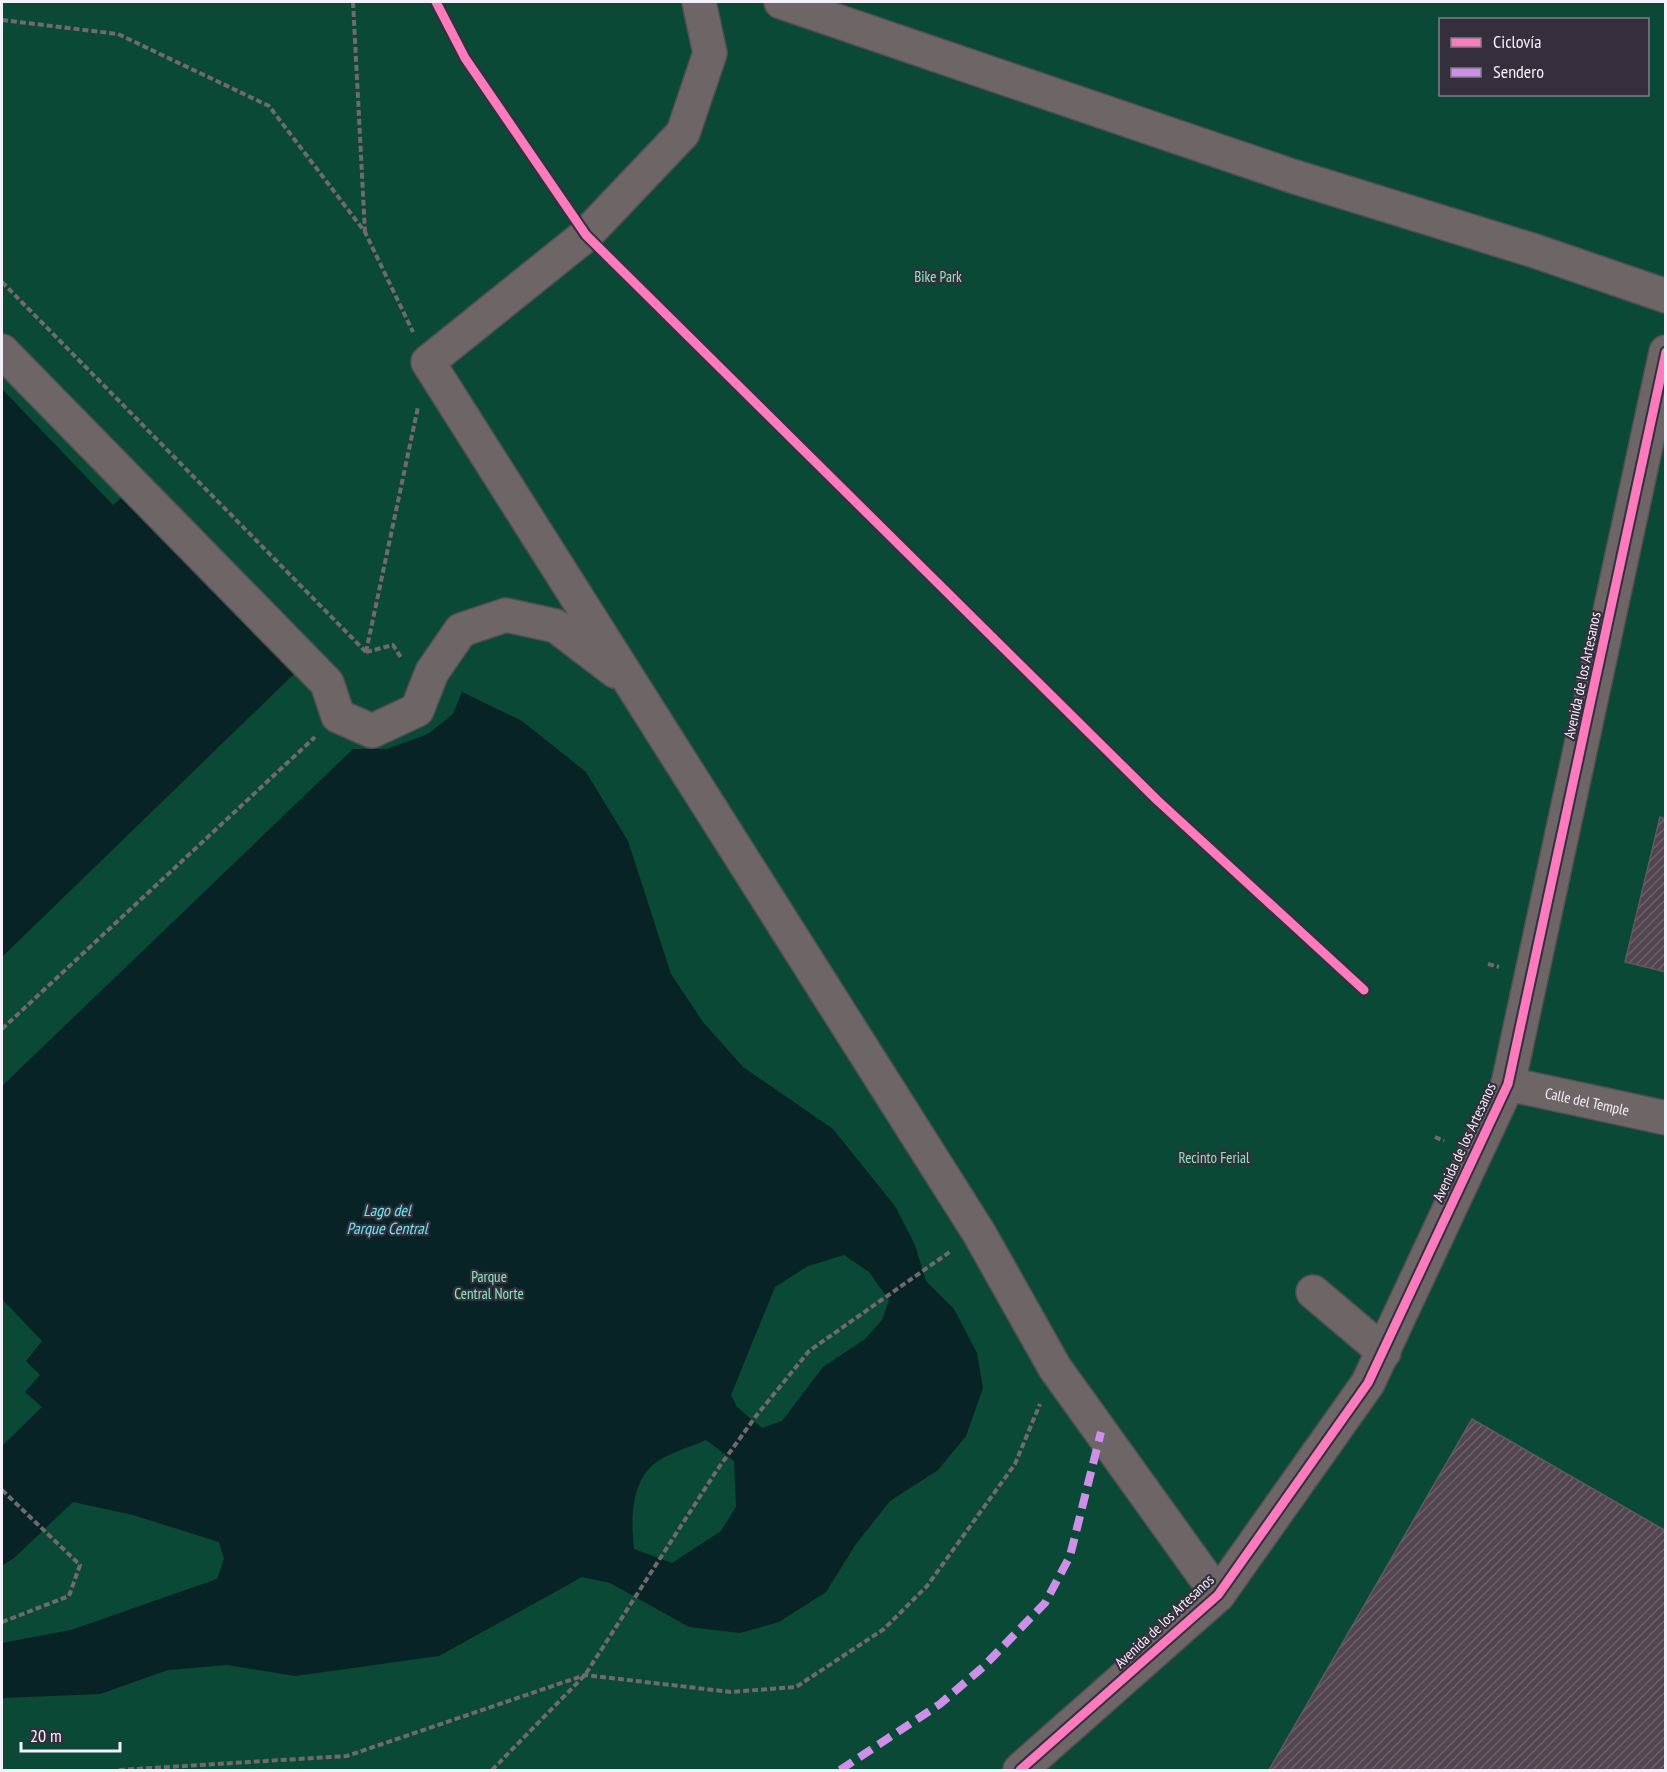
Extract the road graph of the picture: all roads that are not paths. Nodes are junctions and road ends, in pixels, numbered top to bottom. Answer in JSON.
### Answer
{"nodes":[{"id":1,"x":699,"y":2,"type":"edge"},
{"id":2,"x":781,"y":2,"type":"edge"},
{"id":3,"x":1665,"y":296,"type":"edge"},
{"id":4,"x":2,"y":351,"type":"edge"},
{"id":5,"x":1665,"y":352,"type":"edge"},
{"id":6,"x":633,"y":684,"type":"junction"},
{"id":7,"x":1508,"y":1084,"type":"junction"},
{"id":8,"x":1665,"y":1118,"type":"edge"},
{"id":9,"x":1313,"y":1292,"type":"dead end"},
{"id":10,"x":1384,"y":1352,"type":"junction"},
{"id":11,"x":1218,"y":1596,"type":"junction"},
{"id":12,"x":1020,"y":1770,"type":"edge"}],
"edges":[{"from":1,"to":6,"type":"street"},
{"from":2,"to":3,"type":"street"},
{"from":4,"to":6,"type":"street"},
{"from":5,"to":7,"type":"street","name":"Avenida de los Artesanos"},
{"from":6,"to":11,"type":"street"},
{"from":7,"to":8,"type":"street","name":"Calle del Temple"},
{"from":7,"to":10,"type":"street","name":"Avenida de los Artesanos"},
{"from":9,"to":10,"type":"street"},
{"from":10,"to":11,"type":"street","name":"Avenida de los Artesanos"},
{"from":11,"to":12,"type":"street","name":"Avenida de los Artesanos"}]}
